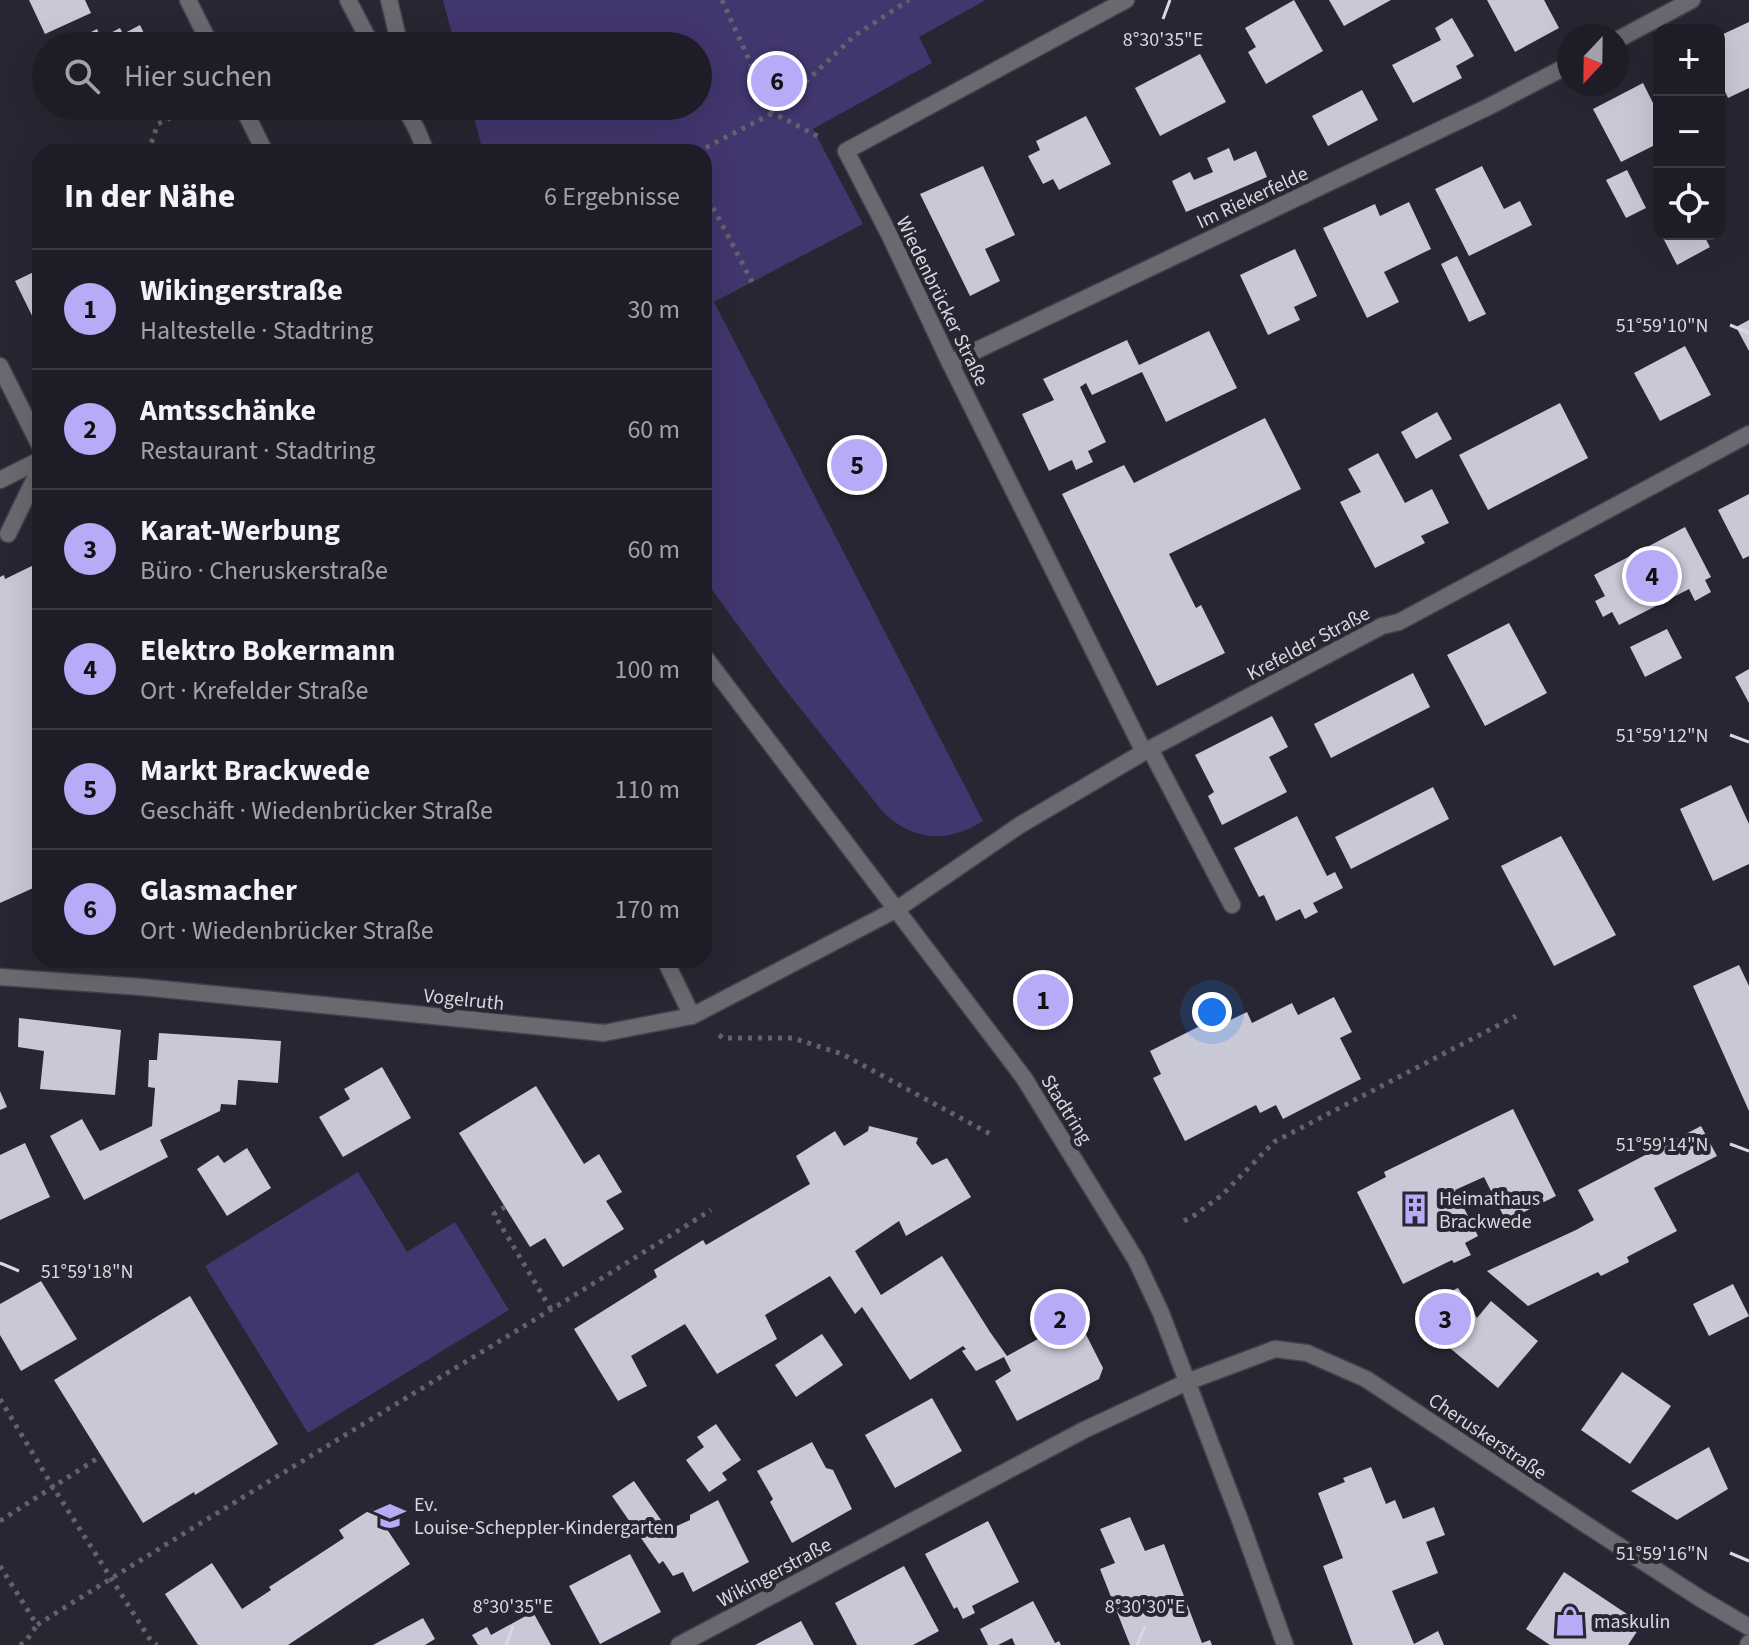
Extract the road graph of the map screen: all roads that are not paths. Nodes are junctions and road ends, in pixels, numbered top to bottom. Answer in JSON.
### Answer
{"nodes":[{"id":1,"x":188,"y":0,"type":"edge"},
{"id":2,"x":348,"y":0,"type":"edge"},
{"id":3,"x":389,"y":0,"type":"edge"},
{"id":4,"x":1126,"y":0,"type":"edge"},
{"id":5,"x":1692,"y":0,"type":"edge"},
{"id":6,"x":204,"y":32,"type":"edge"},
{"id":7,"x":365,"y":32,"type":"edge"},
{"id":8,"x":397,"y":32,"type":"edge"},
{"id":9,"x":1629,"y":34,"type":"edge"},
{"id":10,"x":1557,"y":71,"type":"edge"},
{"id":11,"x":249,"y":120,"type":"edge"},
{"id":12,"x":412,"y":120,"type":"edge"},
{"id":13,"x":415,"y":120,"type":"edge"},
{"id":14,"x":417,"y":130,"type":"junction"},
{"id":15,"x":261,"y":144,"type":"edge"},
{"id":16,"x":423,"y":144,"type":"edge"},
{"id":17,"x":950,"y":363,"type":"junction"},
{"id":18,"x":0,"y":366,"type":"edge"},
{"id":19,"x":32,"y":430,"type":"edge"},
{"id":20,"x":1749,"y":434,"type":"edge"},
{"id":21,"x":32,"y":464,"type":"edge"},
{"id":22,"x":0,"y":480,"type":"edge"},
{"id":23,"x":32,"y":484,"type":"edge"},
{"id":24,"x":8,"y":534,"type":"dead end"},
{"id":25,"x":712,"y":666,"type":"edge"},
{"id":26,"x":1147,"y":751,"type":"junction"},
{"id":27,"x":1232,"y":905,"type":"dead end"},
{"id":28,"x":897,"y":909,"type":"junction"},
{"id":29,"x":669,"y":968,"type":"edge"},
{"id":30,"x":0,"y":977,"type":"edge"},
{"id":31,"x":692,"y":1016,"type":"junction"},
{"id":32,"x":1187,"y":1382,"type":"junction"},
{"id":33,"x":1749,"y":1627,"type":"edge"},
{"id":34,"x":679,"y":1645,"type":"edge"},
{"id":35,"x":1285,"y":1645,"type":"edge"}],
"edges":[{"from":1,"to":6,"type":"street"},
{"from":2,"to":7,"type":"street"},
{"from":3,"to":8,"type":"street"},
{"from":4,"to":17,"type":"street","name":"Wiedenbrücker Straße"},
{"from":5,"to":9,"type":"street"},
{"from":10,"to":17,"type":"street","name":"Im Riekerfelde"},
{"from":11,"to":15,"type":"street"},
{"from":12,"to":14,"type":"street"},
{"from":13,"to":14,"type":"street"},
{"from":14,"to":16,"type":"street"},
{"from":17,"to":26,"type":"street","name":"Wiedenbrücker Straße"},
{"from":18,"to":19,"type":"street"},
{"from":20,"to":26,"type":"street","name":"Krefelder Straße"},
{"from":21,"to":22,"type":"street"},
{"from":23,"to":24,"type":"street"},
{"from":25,"to":28,"type":"street","name":"Stadtring"},
{"from":26,"to":27,"type":"street","name":"Wiedenbrücker Straße"},
{"from":26,"to":28,"type":"street","name":"Krefelder Straße"},
{"from":28,"to":31,"type":"street","name":"Vogelruth"},
{"from":28,"to":32,"type":"street","name":"Stadtring"},
{"from":29,"to":31,"type":"street"},
{"from":30,"to":31,"type":"street","name":"Vogelruth"},
{"from":32,"to":33,"type":"street","name":"Cheruskerstraße"},
{"from":32,"to":34,"type":"street","name":"Wikingerstraße"},
{"from":32,"to":35,"type":"street","name":"Stadtring"}]}
